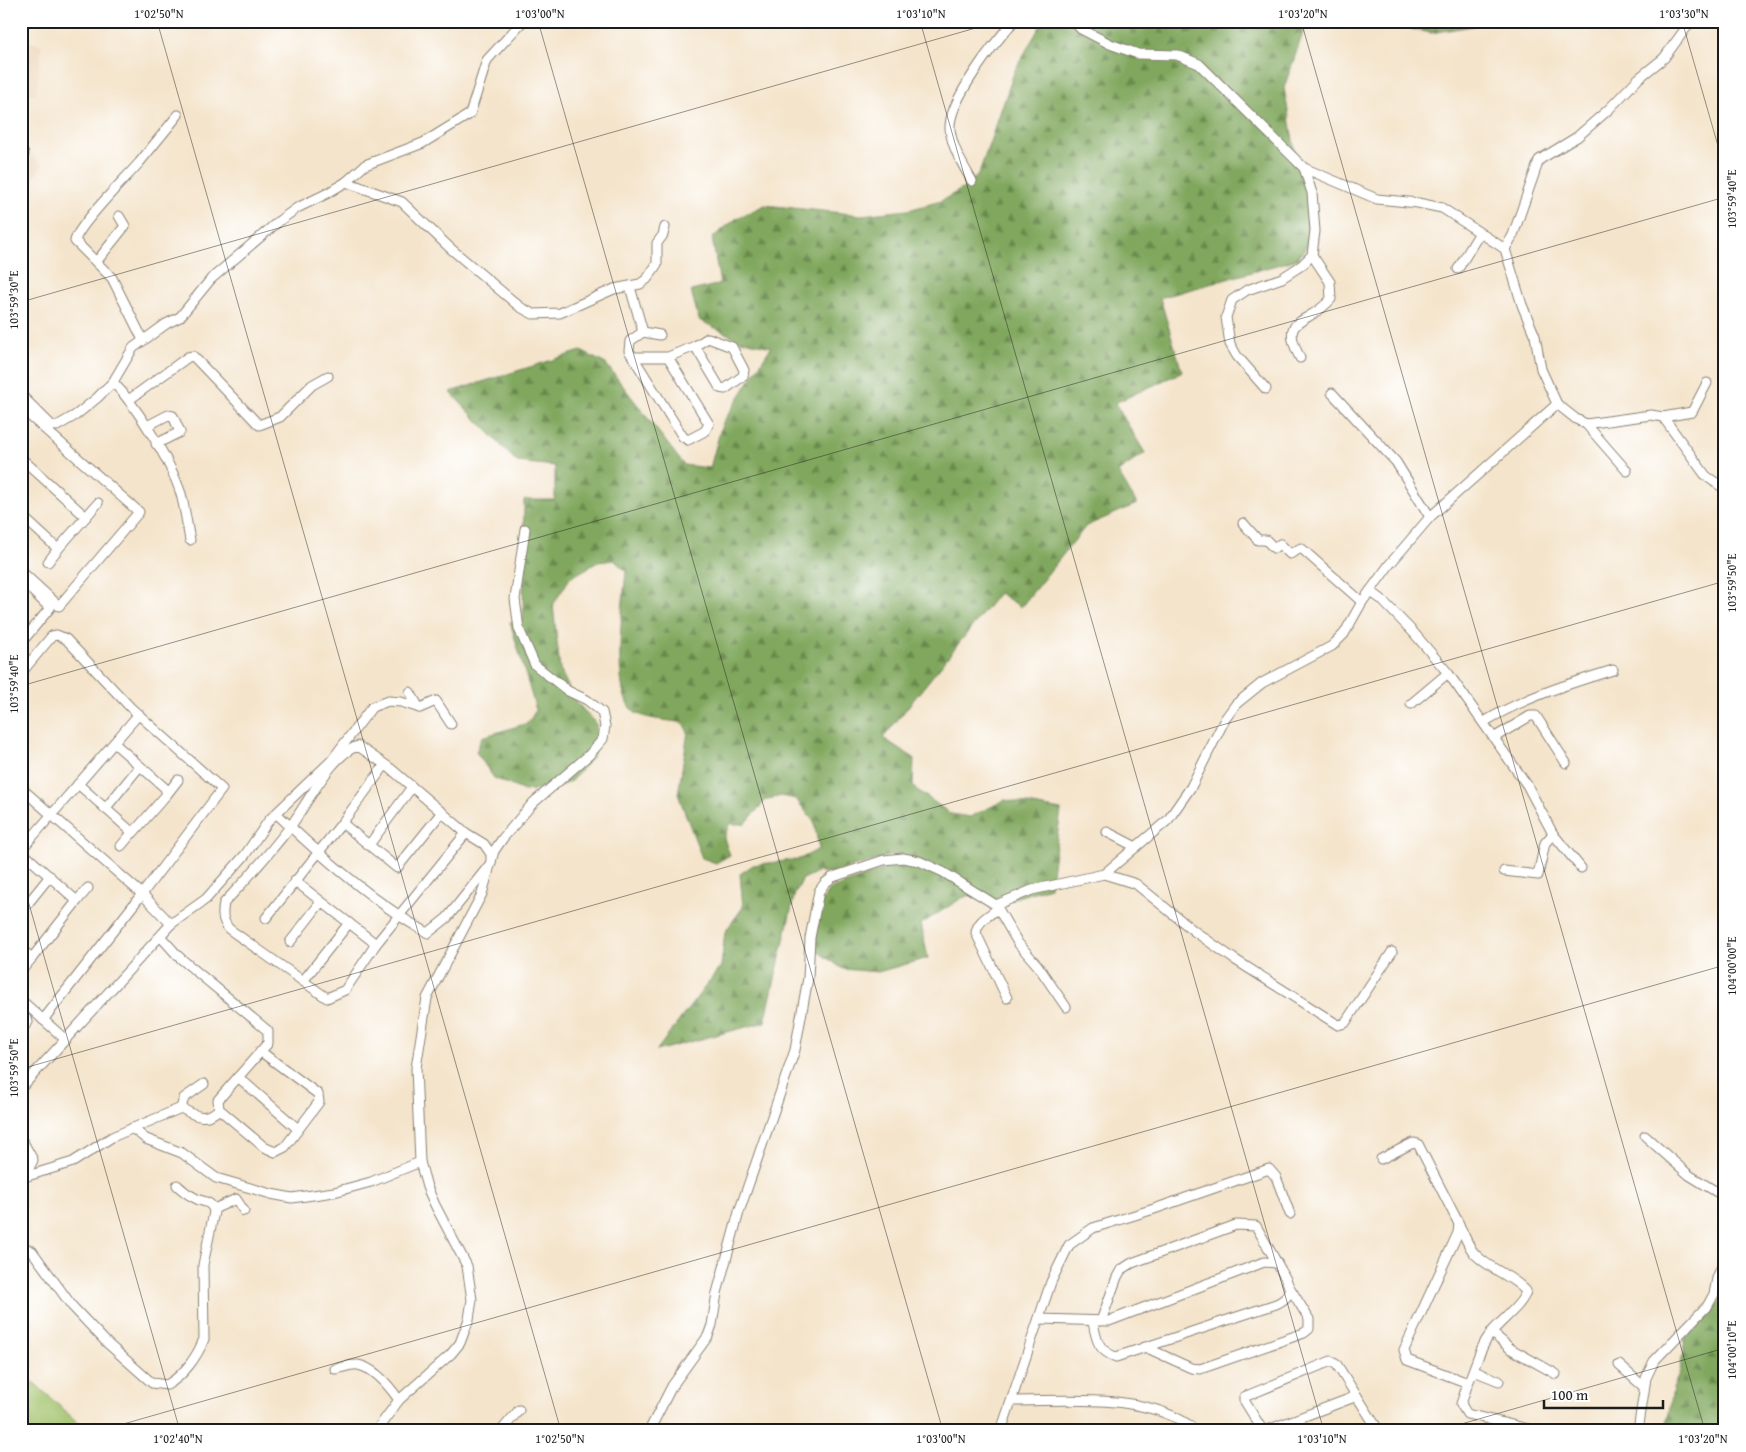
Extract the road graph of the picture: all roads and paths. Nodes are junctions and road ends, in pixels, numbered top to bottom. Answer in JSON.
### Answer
{"nodes":[{"id":1,"x":523,"y":21,"type":"edge"},
{"id":2,"x":1014,"y":21,"type":"edge"},
{"id":3,"x":1073,"y":21,"type":"edge"},
{"id":4,"x":1692,"y":21,"type":"edge"},
{"id":5,"x":178,"y":115,"type":"dead end"},
{"id":6,"x":1304,"y":168,"type":"junction"},
{"id":7,"x":972,"y":181,"type":"dead end"},
{"id":8,"x":346,"y":182,"type":"junction"},
{"id":9,"x":119,"y":216,"type":"dead end"},
{"id":10,"x":665,"y":226,"type":"dead end"},
{"id":11,"x":1478,"y":234,"type":"junction"},
{"id":12,"x":1505,"y":249,"type":"junction"},
{"id":13,"x":1312,"y":255,"type":"junction"},
{"id":14,"x":97,"y":261,"type":"junction"},
{"id":15,"x":1458,"y":269,"type":"dead end"},
{"id":16,"x":630,"y":286,"type":"junction"},
{"id":17,"x":643,"y":332,"type":"junction"},
{"id":18,"x":660,"y":334,"type":"dead end"},
{"id":19,"x":143,"y":340,"type":"junction"},
{"id":20,"x":695,"y":346,"type":"junction"},
{"id":21,"x":633,"y":357,"type":"junction"},
{"id":22,"x":668,"y":357,"type":"junction"},
{"id":23,"x":1300,"y":358,"type":"dead end"},
{"id":24,"x":328,"y":376,"type":"dead end"},
{"id":25,"x":113,"y":382,"type":"junction"},
{"id":26,"x":1707,"y":382,"type":"dead end"},
{"id":27,"x":1266,"y":389,"type":"dead end"},
{"id":28,"x":1332,"y":393,"type":"dead end"},
{"id":29,"x":21,"y":395,"type":"edge"},
{"id":30,"x":130,"y":399,"type":"junction"},
{"id":31,"x":1557,"y":404,"type":"junction"},
{"id":32,"x":21,"y":408,"type":"edge"},
{"id":33,"x":1663,"y":418,"type":"junction"},
{"id":34,"x":1586,"y":424,"type":"junction"},
{"id":35,"x":147,"y":426,"type":"junction"},
{"id":36,"x":156,"y":444,"type":"junction"},
{"id":37,"x":21,"y":458,"type":"edge"},
{"id":38,"x":1626,"y":471,"type":"dead end"},
{"id":39,"x":1725,"y":489,"type":"edge"},
{"id":40,"x":98,"y":503,"type":"dead end"},
{"id":41,"x":21,"y":515,"type":"edge"},
{"id":42,"x":86,"y":517,"type":"junction"},
{"id":43,"x":1430,"y":517,"type":"junction"},
{"id":44,"x":1242,"y":523,"type":"dead end"},
{"id":45,"x":525,"y":529,"type":"dead end"},
{"id":46,"x":190,"y":540,"type":"dead end"},
{"id":47,"x":58,"y":549,"type":"junction"},
{"id":48,"x":48,"y":562,"type":"dead end"},
{"id":49,"x":21,"y":571,"type":"edge"},
{"id":50,"x":21,"y":580,"type":"edge"},
{"id":51,"x":1370,"y":591,"type":"junction"},
{"id":52,"x":1362,"y":602,"type":"junction"},
{"id":53,"x":21,"y":613,"type":"edge"},
{"id":54,"x":21,"y":618,"type":"edge"},
{"id":55,"x":21,"y":642,"type":"edge"},
{"id":56,"x":1613,"y":670,"type":"dead end"},
{"id":57,"x":21,"y":673,"type":"edge"},
{"id":58,"x":1448,"y":673,"type":"junction"},
{"id":59,"x":410,"y":692,"type":"dead end"},
{"id":60,"x":1525,"y":699,"type":"junction"},
{"id":61,"x":1411,"y":704,"type":"dead end"},
{"id":62,"x":419,"y":708,"type":"junction"},
{"id":63,"x":139,"y":714,"type":"junction"},
{"id":64,"x":1530,"y":716,"type":"junction"},
{"id":65,"x":1484,"y":722,"type":"junction"},
{"id":66,"x":451,"y":724,"type":"dead end"},
{"id":67,"x":1495,"y":737,"type":"junction"},
{"id":68,"x":114,"y":743,"type":"junction"},
{"id":69,"x":1566,"y":763,"type":"dead end"},
{"id":70,"x":385,"y":764,"type":"junction"},
{"id":71,"x":140,"y":766,"type":"junction"},
{"id":72,"x":178,"y":780,"type":"dead end"},
{"id":73,"x":78,"y":784,"type":"junction"},
{"id":74,"x":412,"y":787,"type":"junction"},
{"id":75,"x":21,"y":788,"type":"edge"},
{"id":76,"x":167,"y":794,"type":"junction"},
{"id":77,"x":105,"y":809,"type":"junction"},
{"id":78,"x":442,"y":812,"type":"junction"},
{"id":79,"x":51,"y":814,"type":"junction"},
{"id":80,"x":276,"y":814,"type":"junction"},
{"id":81,"x":342,"y":823,"type":"junction"},
{"id":82,"x":290,"y":827,"type":"junction"},
{"id":83,"x":1107,"y":832,"type":"dead end"},
{"id":84,"x":466,"y":833,"type":"junction"},
{"id":85,"x":132,"y":834,"type":"junction"},
{"id":86,"x":1553,"y":834,"type":"junction"},
{"id":87,"x":369,"y":845,"type":"junction"},
{"id":88,"x":121,"y":846,"type":"dead end"},
{"id":89,"x":1136,"y":847,"type":"junction"},
{"id":90,"x":21,"y":851,"type":"edge"},
{"id":91,"x":319,"y":852,"type":"junction"},
{"id":92,"x":491,"y":863,"type":"junction"},
{"id":93,"x":1581,"y":868,"type":"dead end"},
{"id":94,"x":1504,"y":871,"type":"dead end"},
{"id":95,"x":1104,"y":874,"type":"junction"},
{"id":96,"x":50,"y":876,"type":"junction"},
{"id":97,"x":295,"y":881,"type":"junction"},
{"id":98,"x":88,"y":888,"type":"dead end"},
{"id":99,"x":142,"y":894,"type":"junction"},
{"id":100,"x":78,"y":901,"type":"junction"},
{"id":101,"x":321,"y":902,"type":"junction"},
{"id":102,"x":996,"y":907,"type":"junction"},
{"id":103,"x":21,"y":912,"type":"edge"},
{"id":104,"x":398,"y":916,"type":"junction"},
{"id":105,"x":266,"y":918,"type":"dead end"},
{"id":106,"x":349,"y":923,"type":"junction"},
{"id":107,"x":171,"y":924,"type":"junction"},
{"id":108,"x":161,"y":937,"type":"junction"},
{"id":109,"x":290,"y":942,"type":"dead end"},
{"id":110,"x":376,"y":944,"type":"junction"},
{"id":111,"x":21,"y":949,"type":"edge"},
{"id":112,"x":1392,"y":952,"type":"dead end"},
{"id":113,"x":32,"y":958,"type":"junction"},
{"id":114,"x":21,"y":971,"type":"edge"},
{"id":115,"x":303,"y":981,"type":"junction"},
{"id":116,"x":1007,"y":998,"type":"dead end"},
{"id":117,"x":21,"y":1000,"type":"edge"},
{"id":118,"x":1066,"y":1007,"type":"dead end"},
{"id":119,"x":21,"y":1010,"type":"edge"},
{"id":120,"x":43,"y":1020,"type":"junction"},
{"id":121,"x":21,"y":1030,"type":"edge"},
{"id":122,"x":66,"y":1040,"type":"junction"},
{"id":123,"x":260,"y":1051,"type":"junction"},
{"id":124,"x":238,"y":1078,"type":"junction"},
{"id":125,"x":204,"y":1084,"type":"dead end"},
{"id":126,"x":21,"y":1088,"type":"edge"},
{"id":127,"x":181,"y":1108,"type":"junction"},
{"id":128,"x":219,"y":1109,"type":"junction"},
{"id":129,"x":132,"y":1128,"type":"junction"},
{"id":130,"x":298,"y":1130,"type":"junction"},
{"id":131,"x":1645,"y":1136,"type":"dead end"},
{"id":132,"x":23,"y":1142,"type":"dead end"},
{"id":133,"x":1381,"y":1159,"type":"dead end"},
{"id":134,"x":420,"y":1162,"type":"junction"},
{"id":135,"x":24,"y":1177,"type":"edge"},
{"id":136,"x":177,"y":1185,"type":"dead end"},
{"id":137,"x":1725,"y":1197,"type":"edge"},
{"id":138,"x":214,"y":1209,"type":"junction"},
{"id":139,"x":244,"y":1211,"type":"dead end"},
{"id":140,"x":1290,"y":1214,"type":"dead end"},
{"id":141,"x":1459,"y":1224,"type":"junction"},
{"id":142,"x":21,"y":1246,"type":"edge"},
{"id":143,"x":1725,"y":1259,"type":"edge"},
{"id":144,"x":1277,"y":1263,"type":"junction"},
{"id":145,"x":1290,"y":1288,"type":"junction"},
{"id":146,"x":1039,"y":1319,"type":"junction"},
{"id":147,"x":1098,"y":1321,"type":"junction"},
{"id":148,"x":1491,"y":1332,"type":"junction"},
{"id":149,"x":1146,"y":1347,"type":"junction"},
{"id":150,"x":1619,"y":1365,"type":"dead end"},
{"id":151,"x":335,"y":1369,"type":"dead end"},
{"id":152,"x":1474,"y":1371,"type":"junction"},
{"id":153,"x":1556,"y":1374,"type":"dead end"},
{"id":154,"x":1499,"y":1381,"type":"dead end"},
{"id":155,"x":1468,"y":1383,"type":"junction"},
{"id":156,"x":1644,"y":1387,"type":"junction"},
{"id":157,"x":1357,"y":1396,"type":"junction"},
{"id":158,"x":399,"y":1400,"type":"junction"},
{"id":159,"x":1012,"y":1401,"type":"junction"},
{"id":160,"x":519,"y":1410,"type":"dead end"},
{"id":161,"x":1379,"y":1430,"type":"edge"},
{"id":162,"x":376,"y":1431,"type":"edge"},
{"id":163,"x":500,"y":1431,"type":"edge"},
{"id":164,"x":649,"y":1431,"type":"edge"},
{"id":165,"x":1001,"y":1431,"type":"edge"},
{"id":166,"x":1197,"y":1431,"type":"edge"},
{"id":167,"x":1264,"y":1431,"type":"edge"},
{"id":168,"x":1364,"y":1431,"type":"edge"},
{"id":169,"x":1537,"y":1431,"type":"edge"},
{"id":170,"x":1638,"y":1431,"type":"edge"}],
"edges":[{"from":1,"to":8,"type":"street"},
{"from":2,"to":7,"type":"street"},
{"from":3,"to":6,"type":"street"},
{"from":4,"to":12,"type":"street"},
{"from":5,"to":14,"type":"street"},
{"from":6,"to":11,"type":"street"},
{"from":6,"to":13,"type":"street"},
{"from":8,"to":16,"type":"street"},
{"from":8,"to":19,"type":"street"},
{"from":9,"to":14,"type":"street"},
{"from":10,"to":16,"type":"street"},
{"from":11,"to":12,"type":"street"},
{"from":11,"to":15,"type":"street"},
{"from":12,"to":31,"type":"street"},
{"from":13,"to":23,"type":"street"},
{"from":13,"to":27,"type":"street"},
{"from":14,"to":19,"type":"street"},
{"from":16,"to":17,"type":"street"},
{"from":17,"to":18,"type":"street"},
{"from":17,"to":21,"type":"street"},
{"from":19,"to":25,"type":"street"},
{"from":20,"to":20,"type":"street"},
{"from":20,"to":22,"type":"street"},
{"from":21,"to":22,"type":"street"},
{"from":21,"to":22,"type":"street"},
{"from":24,"to":30,"type":"street"},
{"from":25,"to":29,"type":"street"},
{"from":25,"to":30,"type":"street"},
{"from":26,"to":33,"type":"street"},
{"from":28,"to":43,"type":"street"},
{"from":30,"to":35,"type":"street"},
{"from":31,"to":34,"type":"street"},
{"from":31,"to":43,"type":"street"},
{"from":32,"to":49,"type":"street"},
{"from":33,"to":34,"type":"street"},
{"from":33,"to":39,"type":"street"},
{"from":34,"to":38,"type":"street"},
{"from":35,"to":36,"type":"street"},
{"from":35,"to":36,"type":"street"},
{"from":36,"to":46,"type":"street"},
{"from":37,"to":42,"type":"street"},
{"from":40,"to":42,"type":"street"},
{"from":41,"to":47,"type":"street"},
{"from":42,"to":47,"type":"street"},
{"from":43,"to":51,"type":"street"},
{"from":44,"to":52,"type":"street"},
{"from":45,"to":92,"type":"street"},
{"from":47,"to":48,"type":"street"},
{"from":50,"to":55,"type":"street"},
{"from":51,"to":52,"type":"street"},
{"from":51,"to":58,"type":"street"},
{"from":52,"to":89,"type":"street"},
{"from":53,"to":54,"type":"street"},
{"from":56,"to":60,"type":"street"},
{"from":57,"to":63,"type":"street"},
{"from":58,"to":61,"type":"street"},
{"from":58,"to":65,"type":"street"},
{"from":59,"to":62,"type":"street"},
{"from":60,"to":64,"type":"street"},
{"from":60,"to":65,"type":"street"},
{"from":62,"to":66,"type":"street"},
{"from":62,"to":80,"type":"street"},
{"from":63,"to":68,"type":"street"},
{"from":63,"to":99,"type":"street"},
{"from":64,"to":67,"type":"street"},
{"from":64,"to":69,"type":"street"},
{"from":65,"to":67,"type":"street"},
{"from":67,"to":86,"type":"street"},
{"from":68,"to":71,"type":"street"},
{"from":68,"to":73,"type":"street"},
{"from":70,"to":74,"type":"street"},
{"from":70,"to":81,"type":"street"},
{"from":70,"to":82,"type":"street"},
{"from":71,"to":76,"type":"street"},
{"from":71,"to":77,"type":"street"},
{"from":72,"to":76,"type":"street"},
{"from":73,"to":77,"type":"street"},
{"from":73,"to":79,"type":"street"},
{"from":74,"to":78,"type":"street"},
{"from":74,"to":87,"type":"street"},
{"from":75,"to":79,"type":"street"},
{"from":76,"to":85,"type":"street"},
{"from":77,"to":85,"type":"street"},
{"from":78,"to":84,"type":"street"},
{"from":78,"to":87,"type":"street"},
{"from":79,"to":90,"type":"street"},
{"from":79,"to":99,"type":"street"},
{"from":80,"to":82,"type":"street"},
{"from":80,"to":107,"type":"street"},
{"from":81,"to":87,"type":"street"},
{"from":81,"to":91,"type":"street"},
{"from":82,"to":91,"type":"street"},
{"from":82,"to":115,"type":"street"},
{"from":83,"to":89,"type":"street"},
{"from":84,"to":92,"type":"street"},
{"from":84,"to":104,"type":"street"},
{"from":85,"to":88,"type":"street"},
{"from":86,"to":93,"type":"street"},
{"from":86,"to":94,"type":"street"},
{"from":89,"to":95,"type":"street"},
{"from":90,"to":96,"type":"street"},
{"from":91,"to":97,"type":"street"},
{"from":91,"to":104,"type":"street"},
{"from":92,"to":104,"type":"street"},
{"from":92,"to":134,"type":"street"},
{"from":95,"to":102,"type":"street"},
{"from":95,"to":112,"type":"street"},
{"from":96,"to":100,"type":"street"},
{"from":96,"to":103,"type":"street"},
{"from":97,"to":101,"type":"street"},
{"from":97,"to":105,"type":"street"},
{"from":98,"to":100,"type":"street"},
{"from":99,"to":107,"type":"street"},
{"from":99,"to":120,"type":"street"},
{"from":100,"to":113,"type":"street"},
{"from":101,"to":106,"type":"street"},
{"from":101,"to":109,"type":"street"},
{"from":102,"to":116,"type":"street"},
{"from":102,"to":118,"type":"street"},
{"from":102,"to":164,"type":"street"},
{"from":104,"to":110,"type":"street"},
{"from":106,"to":110,"type":"street"},
{"from":106,"to":115,"type":"street"},
{"from":107,"to":108,"type":"street"},
{"from":108,"to":122,"type":"street"},
{"from":108,"to":123,"type":"street"},
{"from":110,"to":115,"type":"street"},
{"from":111,"to":113,"type":"street"},
{"from":113,"to":114,"type":"street"},
{"from":117,"to":120,"type":"street"},
{"from":119,"to":121,"type":"street"},
{"from":120,"to":122,"type":"street"},
{"from":122,"to":126,"type":"street"},
{"from":123,"to":124,"type":"street"},
{"from":123,"to":130,"type":"street"},
{"from":124,"to":128,"type":"street"},
{"from":124,"to":130,"type":"street"},
{"from":125,"to":127,"type":"street"},
{"from":127,"to":128,"type":"street"},
{"from":127,"to":129,"type":"street"},
{"from":128,"to":130,"type":"street"},
{"from":129,"to":134,"type":"street"},
{"from":129,"to":135,"type":"street"},
{"from":131,"to":137,"type":"street"},
{"from":132,"to":135,"type":"street"},
{"from":133,"to":141,"type":"street"},
{"from":134,"to":158,"type":"street"},
{"from":136,"to":138,"type":"street"},
{"from":138,"to":139,"type":"street"},
{"from":138,"to":142,"type":"street"},
{"from":140,"to":146,"type":"street"},
{"from":141,"to":148,"type":"street"},
{"from":141,"to":155,"type":"street"},
{"from":143,"to":156,"type":"street"},
{"from":144,"to":145,"type":"street"},
{"from":144,"to":147,"type":"street"},
{"from":144,"to":147,"type":"street"},
{"from":145,"to":149,"type":"street"},
{"from":145,"to":149,"type":"street"},
{"from":146,"to":147,"type":"street"},
{"from":146,"to":159,"type":"street"},
{"from":147,"to":149,"type":"street"},
{"from":148,"to":152,"type":"street"},
{"from":148,"to":153,"type":"street"},
{"from":150,"to":156,"type":"street"},
{"from":151,"to":158,"type":"street"},
{"from":152,"to":154,"type":"street"},
{"from":152,"to":155,"type":"street"},
{"from":155,"to":169,"type":"street"},
{"from":156,"to":170,"type":"street"},
{"from":157,"to":161,"type":"street"},
{"from":157,"to":167,"type":"street"},
{"from":157,"to":167,"type":"street"},
{"from":158,"to":162,"type":"street"},
{"from":159,"to":165,"type":"street"},
{"from":159,"to":166,"type":"street"},
{"from":160,"to":163,"type":"street"},
{"from":161,"to":168,"type":"street"}]}
